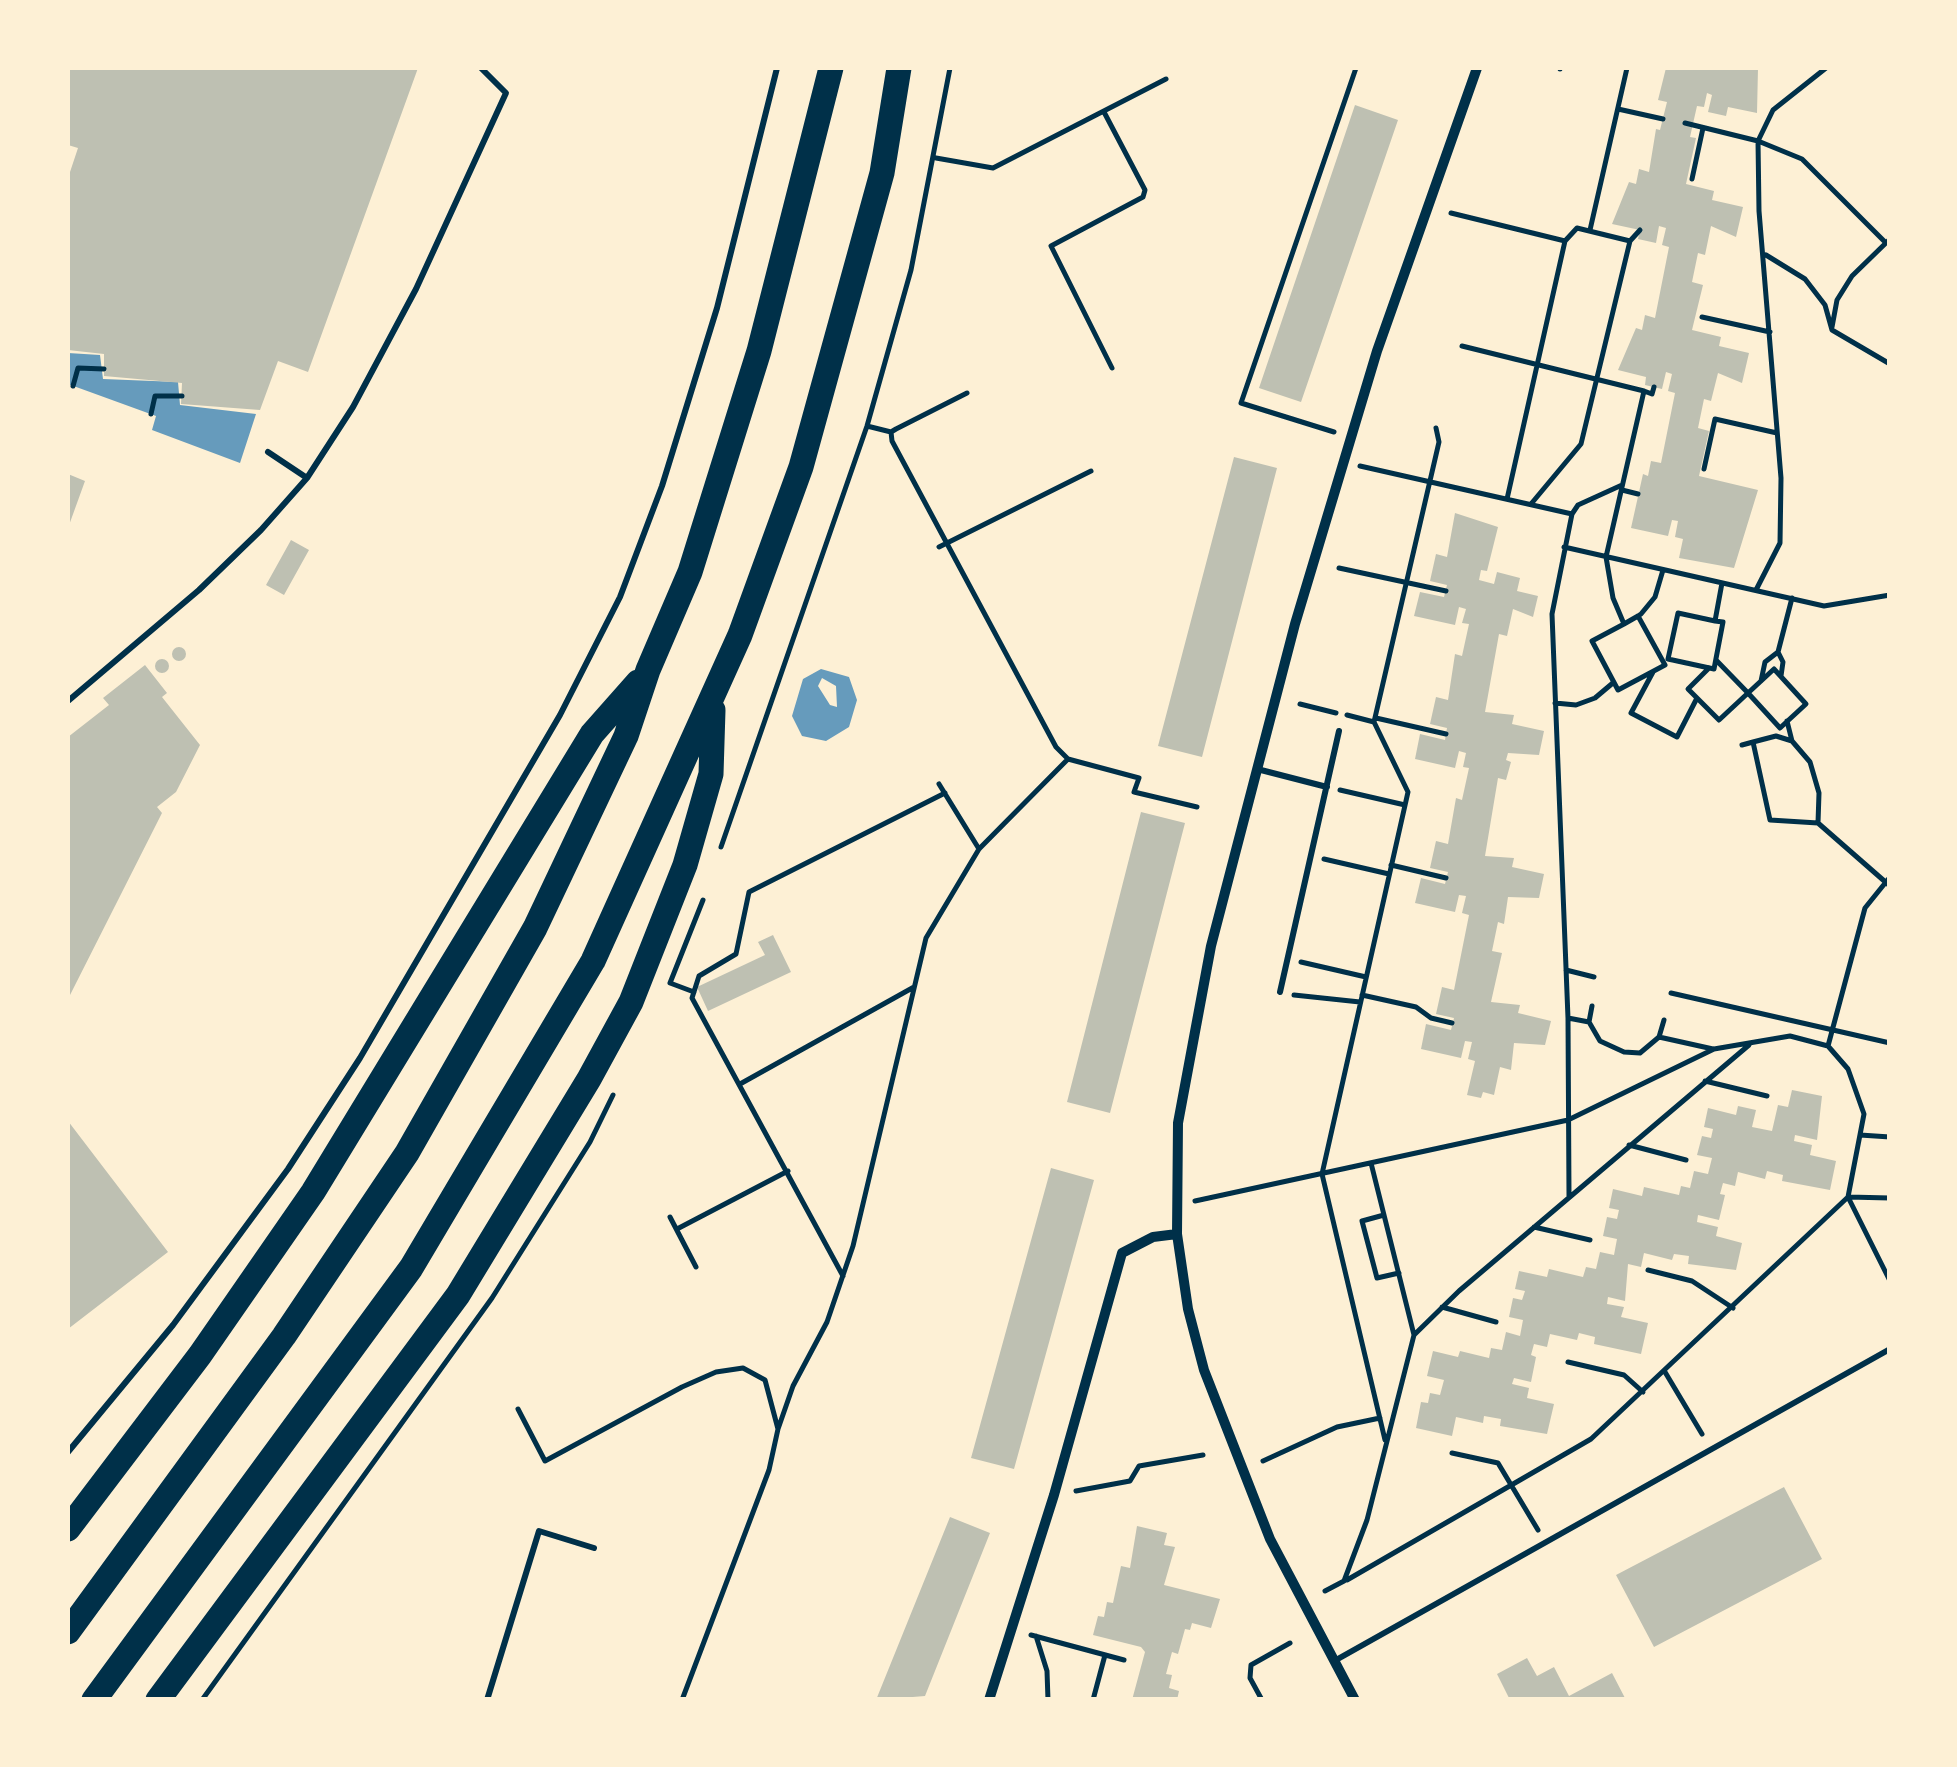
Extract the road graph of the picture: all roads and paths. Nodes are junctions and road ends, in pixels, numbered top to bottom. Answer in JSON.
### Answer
{"nodes":[{"id":1,"x":481,"y":68,"type":"edge"},
{"id":2,"x":776,"y":68,"type":"edge"},
{"id":3,"x":831,"y":68,"type":"edge"},
{"id":4,"x":899,"y":68,"type":"edge"},
{"id":5,"x":1356,"y":68,"type":"edge"},
{"id":6,"x":1477,"y":68,"type":"edge"},
{"id":7,"x":1626,"y":68,"type":"edge"},
{"id":8,"x":1826,"y":68,"type":"edge"},
{"id":9,"x":1166,"y":79,"type":"dead end"},
{"id":10,"x":1618,"y":110,"type":"junction"},
{"id":11,"x":1104,"y":112,"type":"junction"},
{"id":12,"x":1663,"y":119,"type":"dead end"},
{"id":13,"x":1685,"y":124,"type":"dead end"},
{"id":14,"x":1703,"y":128,"type":"junction"},
{"id":15,"x":1758,"y":141,"type":"junction"},
{"id":16,"x":936,"y":158,"type":"dead end"},
{"id":17,"x":1692,"y":179,"type":"dead end"},
{"id":18,"x":1451,"y":213,"type":"dead end"},
{"id":19,"x":1640,"y":230,"type":"dead end"},
{"id":20,"x":1590,"y":231,"type":"junction"},
{"id":21,"x":1630,"y":240,"type":"junction"},
{"id":22,"x":1887,"y":240,"type":"edge"},
{"id":23,"x":1564,"y":241,"type":"junction"},
{"id":24,"x":1764,"y":254,"type":"junction"},
{"id":25,"x":1702,"y":317,"type":"dead end"},
{"id":26,"x":1832,"y":330,"type":"junction"},
{"id":27,"x":1770,"y":332,"type":"junction"},
{"id":28,"x":1462,"y":346,"type":"dead end"},
{"id":29,"x":1537,"y":364,"type":"junction"},
{"id":30,"x":1890,"y":364,"type":"edge"},
{"id":31,"x":1112,"y":368,"type":"dead end"},
{"id":32,"x":104,"y":369,"type":"dead end"},
{"id":33,"x":1599,"y":380,"type":"junction"},
{"id":34,"x":73,"y":386,"type":"dead end"},
{"id":35,"x":1654,"y":387,"type":"dead end"},
{"id":36,"x":1644,"y":391,"type":"junction"},
{"id":37,"x":968,"y":392,"type":"dead end"},
{"id":38,"x":182,"y":396,"type":"dead end"},
{"id":39,"x":151,"y":414,"type":"dead end"},
{"id":40,"x":867,"y":426,"type":"dead end"},
{"id":41,"x":1436,"y":428,"type":"dead end"},
{"id":42,"x":891,"y":432,"type":"junction"},
{"id":43,"x":1778,"y":433,"type":"junction"},
{"id":44,"x":1350,"y":436,"type":"junction"},
{"id":45,"x":268,"y":452,"type":"dead end"},
{"id":46,"x":1342,"y":462,"type":"junction"},
{"id":47,"x":1704,"y":469,"type":"dead end"},
{"id":48,"x":1091,"y":472,"type":"dead end"},
{"id":49,"x":307,"y":478,"type":"junction"},
{"id":50,"x":1430,"y":482,"type":"junction"},
{"id":51,"x":1622,"y":488,"type":"junction"},
{"id":52,"x":1638,"y":494,"type":"dead end"},
{"id":53,"x":1507,"y":498,"type":"junction"},
{"id":54,"x":1532,"y":504,"type":"junction"},
{"id":55,"x":1572,"y":514,"type":"junction"},
{"id":56,"x":943,"y":545,"type":"junction"},
{"id":57,"x":1564,"y":547,"type":"junction"},
{"id":58,"x":1606,"y":556,"type":"junction"},
{"id":59,"x":1339,"y":568,"type":"dead end"},
{"id":60,"x":1663,"y":570,"type":"junction"},
{"id":61,"x":1406,"y":583,"type":"junction"},
{"id":62,"x":1722,"y":583,"type":"junction"},
{"id":63,"x":1756,"y":590,"type":"junction"},
{"id":64,"x":1446,"y":592,"type":"dead end"},
{"id":65,"x":1890,"y":595,"type":"edge"},
{"id":66,"x":1792,"y":598,"type":"junction"},
{"id":67,"x":1638,"y":616,"type":"junction"},
{"id":68,"x":1715,"y":621,"type":"junction"},
{"id":69,"x":1624,"y":624,"type":"junction"},
{"id":70,"x":1778,"y":652,"type":"junction"},
{"id":71,"x":1716,"y":660,"type":"junction"},
{"id":72,"x":1667,"y":662,"type":"junction"},
{"id":73,"x":1709,"y":668,"type":"junction"},
{"id":74,"x":648,"y":670,"type":"junction"},
{"id":75,"x":1653,"y":672,"type":"junction"},
{"id":76,"x":1780,"y":676,"type":"junction"},
{"id":77,"x":1761,"y":681,"type":"junction"},
{"id":78,"x":1614,"y":682,"type":"junction"},
{"id":79,"x":1748,"y":692,"type":"junction"},
{"id":80,"x":714,"y":695,"type":"junction"},
{"id":81,"x":1697,"y":698,"type":"junction"},
{"id":82,"x":68,"y":701,"type":"edge"},
{"id":83,"x":1554,"y":703,"type":"junction"},
{"id":84,"x":1300,"y":704,"type":"dead end"},
{"id":85,"x":1374,"y":720,"type":"junction"},
{"id":86,"x":1787,"y":722,"type":"junction"},
{"id":87,"x":1339,"y":731,"type":"dead end"},
{"id":88,"x":1446,"y":734,"type":"dead end"},
{"id":89,"x":1792,"y":741,"type":"junction"},
{"id":90,"x":1753,"y":742,"type":"junction"},
{"id":91,"x":1742,"y":745,"type":"dead end"},
{"id":92,"x":1068,"y":759,"type":"junction"},
{"id":93,"x":1257,"y":769,"type":"junction"},
{"id":94,"x":939,"y":784,"type":"dead end"},
{"id":95,"x":1327,"y":786,"type":"junction"},
{"id":96,"x":945,"y":793,"type":"junction"},
{"id":97,"x":1405,"y":805,"type":"junction"},
{"id":98,"x":1197,"y":807,"type":"dead end"},
{"id":99,"x":1818,"y":823,"type":"junction"},
{"id":100,"x":980,"y":849,"type":"junction"},
{"id":101,"x":1311,"y":856,"type":"junction"},
{"id":102,"x":1391,"y":865,"type":"junction"},
{"id":103,"x":1389,"y":874,"type":"junction"},
{"id":104,"x":1890,"y":877,"type":"edge"},
{"id":105,"x":1446,"y":878,"type":"dead end"},
{"id":106,"x":1886,"y":884,"type":"edge"},
{"id":107,"x":1288,"y":958,"type":"junction"},
{"id":108,"x":1566,"y":970,"type":"junction"},
{"id":109,"x":1594,"y":976,"type":"dead end"},
{"id":110,"x":1366,"y":977,"type":"junction"},
{"id":111,"x":670,"y":983,"type":"dead end"},
{"id":112,"x":914,"y":988,"type":"junction"},
{"id":113,"x":694,"y":992,"type":"junction"},
{"id":114,"x":1280,"y":992,"type":"dead end"},
{"id":115,"x":1670,"y":993,"type":"dead end"},
{"id":116,"x":1361,"y":999,"type":"junction"},
{"id":117,"x":1315,"y":1000,"type":"dead end"},
{"id":118,"x":1592,"y":1006,"type":"dead end"},
{"id":119,"x":1568,"y":1018,"type":"junction"},
{"id":120,"x":1664,"y":1020,"type":"dead end"},
{"id":121,"x":1589,"y":1022,"type":"junction"},
{"id":122,"x":1452,"y":1024,"type":"dead end"},
{"id":123,"x":1832,"y":1029,"type":"junction"},
{"id":124,"x":1660,"y":1037,"type":"junction"},
{"id":125,"x":1752,"y":1042,"type":"junction"},
{"id":126,"x":1890,"y":1043,"type":"edge"},
{"id":127,"x":1828,"y":1046,"type":"junction"},
{"id":128,"x":1714,"y":1049,"type":"junction"},
{"id":129,"x":1705,"y":1081,"type":"junction"},
{"id":130,"x":740,"y":1084,"type":"junction"},
{"id":131,"x":1768,"y":1096,"type":"dead end"},
{"id":132,"x":1568,"y":1120,"type":"junction"},
{"id":133,"x":1860,"y":1134,"type":"junction"},
{"id":134,"x":1890,"y":1137,"type":"edge"},
{"id":135,"x":1629,"y":1145,"type":"junction"},
{"id":136,"x":1686,"y":1160,"type":"dead end"},
{"id":137,"x":1371,"y":1163,"type":"junction"},
{"id":138,"x":788,"y":1171,"type":"junction"},
{"id":139,"x":1322,"y":1174,"type":"junction"},
{"id":140,"x":1570,"y":1196,"type":"junction"},
{"id":141,"x":1848,"y":1197,"type":"junction"},
{"id":142,"x":1890,"y":1198,"type":"edge"},
{"id":143,"x":1176,"y":1205,"type":"junction"},
{"id":144,"x":1384,"y":1215,"type":"junction"},
{"id":145,"x":670,"y":1217,"type":"dead end"},
{"id":146,"x":1533,"y":1227,"type":"junction"},
{"id":147,"x":677,"y":1229,"type":"junction"},
{"id":148,"x":1176,"y":1234,"type":"junction"},
{"id":149,"x":1590,"y":1240,"type":"dead end"},
{"id":150,"x":696,"y":1267,"type":"dead end"},
{"id":151,"x":1648,"y":1270,"type":"dead end"},
{"id":152,"x":1399,"y":1273,"type":"junction"},
{"id":153,"x":843,"y":1276,"type":"junction"},
{"id":154,"x":1890,"y":1281,"type":"edge"},
{"id":155,"x":1442,"y":1308,"type":"junction"},
{"id":156,"x":1732,"y":1308,"type":"junction"},
{"id":157,"x":1496,"y":1322,"type":"dead end"},
{"id":158,"x":1414,"y":1335,"type":"junction"},
{"id":159,"x":1890,"y":1349,"type":"edge"},
{"id":160,"x":1568,"y":1362,"type":"dead end"},
{"id":161,"x":1665,"y":1372,"type":"junction"},
{"id":162,"x":1643,"y":1392,"type":"junction"},
{"id":163,"x":518,"y":1410,"type":"dead end"},
{"id":164,"x":1380,"y":1418,"type":"junction"},
{"id":165,"x":778,"y":1428,"type":"junction"},
{"id":166,"x":1385,"y":1440,"type":"junction"},
{"id":167,"x":1710,"y":1448,"type":"junction"},
{"id":168,"x":68,"y":1452,"type":"edge"},
{"id":169,"x":1452,"y":1453,"type":"dead end"},
{"id":170,"x":1203,"y":1456,"type":"dead end"},
{"id":171,"x":1263,"y":1461,"type":"dead end"},
{"id":172,"x":1513,"y":1486,"type":"junction"},
{"id":173,"x":1054,"y":1494,"type":"junction"},
{"id":174,"x":68,"y":1529,"type":"edge"},
{"id":175,"x":1544,"y":1542,"type":"junction"},
{"id":176,"x":594,"y":1548,"type":"dead end"},
{"id":177,"x":1344,"y":1581,"type":"junction"},
{"id":178,"x":1324,"y":1591,"type":"dead end"},
{"id":179,"x":68,"y":1632,"type":"edge"},
{"id":180,"x":1290,"y":1643,"type":"dead end"},
{"id":181,"x":1105,"y":1655,"type":"junction"},
{"id":182,"x":1124,"y":1660,"type":"dead end"},
{"id":183,"x":1336,"y":1660,"type":"junction"},
{"id":184,"x":94,"y":1700,"type":"edge"},
{"id":185,"x":158,"y":1700,"type":"edge"},
{"id":186,"x":487,"y":1700,"type":"edge"},
{"id":187,"x":682,"y":1700,"type":"edge"},
{"id":188,"x":989,"y":1700,"type":"edge"},
{"id":189,"x":1048,"y":1700,"type":"edge"},
{"id":190,"x":1093,"y":1700,"type":"edge"},
{"id":191,"x":1262,"y":1700,"type":"edge"},
{"id":192,"x":1356,"y":1700,"type":"edge"}],
"edges":[{"from":1,"to":49,"type":"lane"},
{"from":2,"to":168,"type":"lane"},
{"from":3,"to":74,"type":"highway"},
{"from":4,"to":80,"type":"highway"},
{"from":5,"to":44,"type":"path"},
{"from":6,"to":44,"type":"street"},
{"from":7,"to":10,"type":"path"},
{"from":8,"to":15,"type":"path"},
{"from":9,"to":11,"type":"path"},
{"from":10,"to":12,"type":"path"},
{"from":10,"to":20,"type":"path"},
{"from":11,"to":16,"type":"path"},
{"from":11,"to":31,"type":"path"},
{"from":13,"to":14,"type":"path"},
{"from":14,"to":15,"type":"path"},
{"from":14,"to":17,"type":"path"},
{"from":15,"to":22,"type":"path"},
{"from":15,"to":24,"type":"path"},
{"from":18,"to":23,"type":"path"},
{"from":19,"to":21,"type":"path"},
{"from":20,"to":21,"type":"path"},
{"from":20,"to":23,"type":"path"},
{"from":21,"to":33,"type":"path"},
{"from":22,"to":26,"type":"path"},
{"from":23,"to":29,"type":"path"},
{"from":24,"to":26,"type":"path"},
{"from":24,"to":27,"type":"path"},
{"from":25,"to":27,"type":"path"},
{"from":26,"to":30,"type":"path"},
{"from":27,"to":43,"type":"path"},
{"from":28,"to":29,"type":"path"},
{"from":29,"to":33,"type":"path"},
{"from":29,"to":53,"type":"path"},
{"from":32,"to":34,"type":"path"},
{"from":33,"to":36,"type":"path"},
{"from":33,"to":54,"type":"path"},
{"from":35,"to":36,"type":"path"},
{"from":36,"to":51,"type":"path"},
{"from":37,"to":42,"type":"path"},
{"from":38,"to":39,"type":"path"},
{"from":40,"to":42,"type":"path"},
{"from":41,"to":50,"type":"path"},
{"from":42,"to":56,"type":"path"},
{"from":43,"to":47,"type":"path"},
{"from":43,"to":63,"type":"path"},
{"from":44,"to":46,"type":"street"},
{"from":45,"to":49,"type":"lane"},
{"from":46,"to":50,"type":"path"},
{"from":46,"to":93,"type":"street"},
{"from":48,"to":56,"type":"path"},
{"from":49,"to":82,"type":"lane"},
{"from":50,"to":53,"type":"path"},
{"from":50,"to":61,"type":"path"},
{"from":51,"to":52,"type":"path"},
{"from":51,"to":55,"type":"path"},
{"from":51,"to":58,"type":"path"},
{"from":53,"to":54,"type":"path"},
{"from":54,"to":55,"type":"path"},
{"from":55,"to":57,"type":"path"},
{"from":56,"to":92,"type":"path"},
{"from":57,"to":58,"type":"path"},
{"from":57,"to":83,"type":"path"},
{"from":58,"to":60,"type":"path"},
{"from":58,"to":69,"type":"path"},
{"from":59,"to":61,"type":"path"},
{"from":60,"to":62,"type":"path"},
{"from":60,"to":67,"type":"path"},
{"from":61,"to":64,"type":"path"},
{"from":61,"to":85,"type":"path"},
{"from":62,"to":63,"type":"path"},
{"from":62,"to":68,"type":"path"},
{"from":63,"to":66,"type":"path"},
{"from":65,"to":66,"type":"path"},
{"from":66,"to":70,"type":"path"},
{"from":67,"to":69,"type":"path"},
{"from":67,"to":72,"type":"path"},
{"from":68,"to":71,"type":"path"},
{"from":68,"to":72,"type":"path"},
{"from":69,"to":78,"type":"path"},
{"from":70,"to":76,"type":"path"},
{"from":70,"to":77,"type":"path"},
{"from":71,"to":73,"type":"path"},
{"from":71,"to":79,"type":"path"},
{"from":72,"to":73,"type":"path"},
{"from":72,"to":75,"type":"path"},
{"from":73,"to":81,"type":"path"},
{"from":74,"to":174,"type":"highway"},
{"from":74,"to":179,"type":"highway"},
{"from":75,"to":78,"type":"path"},
{"from":75,"to":81,"type":"path"},
{"from":76,"to":77,"type":"path"},
{"from":76,"to":86,"type":"path"},
{"from":77,"to":79,"type":"path"},
{"from":78,"to":83,"type":"path"},
{"from":79,"to":81,"type":"path"},
{"from":79,"to":86,"type":"path"},
{"from":80,"to":184,"type":"highway"},
{"from":80,"to":185,"type":"highway"},
{"from":83,"to":108,"type":"path"},
{"from":84,"to":85,"type":"path"},
{"from":85,"to":88,"type":"path"},
{"from":85,"to":97,"type":"path"},
{"from":86,"to":89,"type":"path"},
{"from":87,"to":95,"type":"lane"},
{"from":89,"to":90,"type":"path"},
{"from":89,"to":99,"type":"path"},
{"from":90,"to":91,"type":"path"},
{"from":90,"to":99,"type":"path"},
{"from":92,"to":98,"type":"path"},
{"from":92,"to":100,"type":"path"},
{"from":93,"to":95,"type":"lane"},
{"from":93,"to":143,"type":"street"},
{"from":94,"to":96,"type":"path"},
{"from":95,"to":97,"type":"path"},
{"from":95,"to":101,"type":"lane"},
{"from":96,"to":100,"type":"path"},
{"from":96,"to":113,"type":"path"},
{"from":97,"to":102,"type":"path"},
{"from":99,"to":106,"type":"path"},
{"from":100,"to":112,"type":"path"},
{"from":101,"to":103,"type":"path"},
{"from":101,"to":107,"type":"lane"},
{"from":102,"to":103,"type":"path"},
{"from":102,"to":105,"type":"path"},
{"from":103,"to":110,"type":"path"},
{"from":104,"to":106,"type":"path"},
{"from":106,"to":123,"type":"path"},
{"from":107,"to":110,"type":"path"},
{"from":107,"to":114,"type":"lane"},
{"from":108,"to":109,"type":"path"},
{"from":108,"to":119,"type":"path"},
{"from":110,"to":116,"type":"path"},
{"from":111,"to":113,"type":"path"},
{"from":112,"to":130,"type":"path"},
{"from":112,"to":153,"type":"path"},
{"from":113,"to":130,"type":"path"},
{"from":115,"to":123,"type":"path"},
{"from":116,"to":117,"type":"path"},
{"from":116,"to":122,"type":"path"},
{"from":116,"to":139,"type":"path"},
{"from":118,"to":121,"type":"path"},
{"from":119,"to":121,"type":"path"},
{"from":119,"to":132,"type":"path"},
{"from":120,"to":124,"type":"path"},
{"from":121,"to":124,"type":"path"},
{"from":123,"to":126,"type":"path"},
{"from":123,"to":127,"type":"path"},
{"from":124,"to":128,"type":"path"},
{"from":125,"to":127,"type":"path"},
{"from":125,"to":128,"type":"path"},
{"from":125,"to":129,"type":"path"},
{"from":127,"to":133,"type":"path"},
{"from":128,"to":132,"type":"path"},
{"from":129,"to":131,"type":"path"},
{"from":129,"to":135,"type":"path"},
{"from":130,"to":138,"type":"path"},
{"from":132,"to":137,"type":"path"},
{"from":132,"to":140,"type":"path"},
{"from":133,"to":134,"type":"path"},
{"from":133,"to":141,"type":"path"},
{"from":135,"to":136,"type":"path"},
{"from":135,"to":140,"type":"path"},
{"from":137,"to":139,"type":"path"},
{"from":137,"to":144,"type":"path"},
{"from":138,"to":147,"type":"path"},
{"from":138,"to":153,"type":"path"},
{"from":139,"to":143,"type":"path"},
{"from":139,"to":164,"type":"path"},
{"from":140,"to":146,"type":"path"},
{"from":141,"to":142,"type":"path"},
{"from":141,"to":154,"type":"path"},
{"from":141,"to":156,"type":"path"},
{"from":143,"to":148,"type":"street"},
{"from":144,"to":152,"type":"path"},
{"from":144,"to":152,"type":"path"},
{"from":145,"to":147,"type":"path"},
{"from":146,"to":149,"type":"path"},
{"from":146,"to":155,"type":"path"},
{"from":147,"to":150,"type":"path"},
{"from":148,"to":173,"type":"street"},
{"from":148,"to":183,"type":"street"},
{"from":151,"to":156,"type":"path"},
{"from":152,"to":158,"type":"path"},
{"from":153,"to":165,"type":"path"},
{"from":155,"to":157,"type":"path"},
{"from":155,"to":158,"type":"path"},
{"from":156,"to":161,"type":"path"},
{"from":158,"to":166,"type":"path"},
{"from":159,"to":167,"type":"lane"},
{"from":160,"to":162,"type":"path"},
{"from":161,"to":162,"type":"path"},
{"from":161,"to":167,"type":"path"},
{"from":162,"to":172,"type":"path"},
{"from":163,"to":165,"type":"path"},
{"from":164,"to":166,"type":"path"},
{"from":164,"to":171,"type":"path"},
{"from":165,"to":187,"type":"path"},
{"from":166,"to":177,"type":"path"},
{"from":167,"to":175,"type":"lane"},
{"from":169,"to":172,"type":"path"},
{"from":170,"to":173,"type":"path"},
{"from":172,"to":175,"type":"path"},
{"from":172,"to":177,"type":"path"},
{"from":173,"to":188,"type":"street"},
{"from":175,"to":183,"type":"lane"},
{"from":176,"to":186,"type":"lane"},
{"from":177,"to":178,"type":"path"},
{"from":180,"to":191,"type":"path"},
{"from":181,"to":182,"type":"path"},
{"from":181,"to":189,"type":"path"},
{"from":181,"to":190,"type":"path"},
{"from":183,"to":192,"type":"street"}]}
